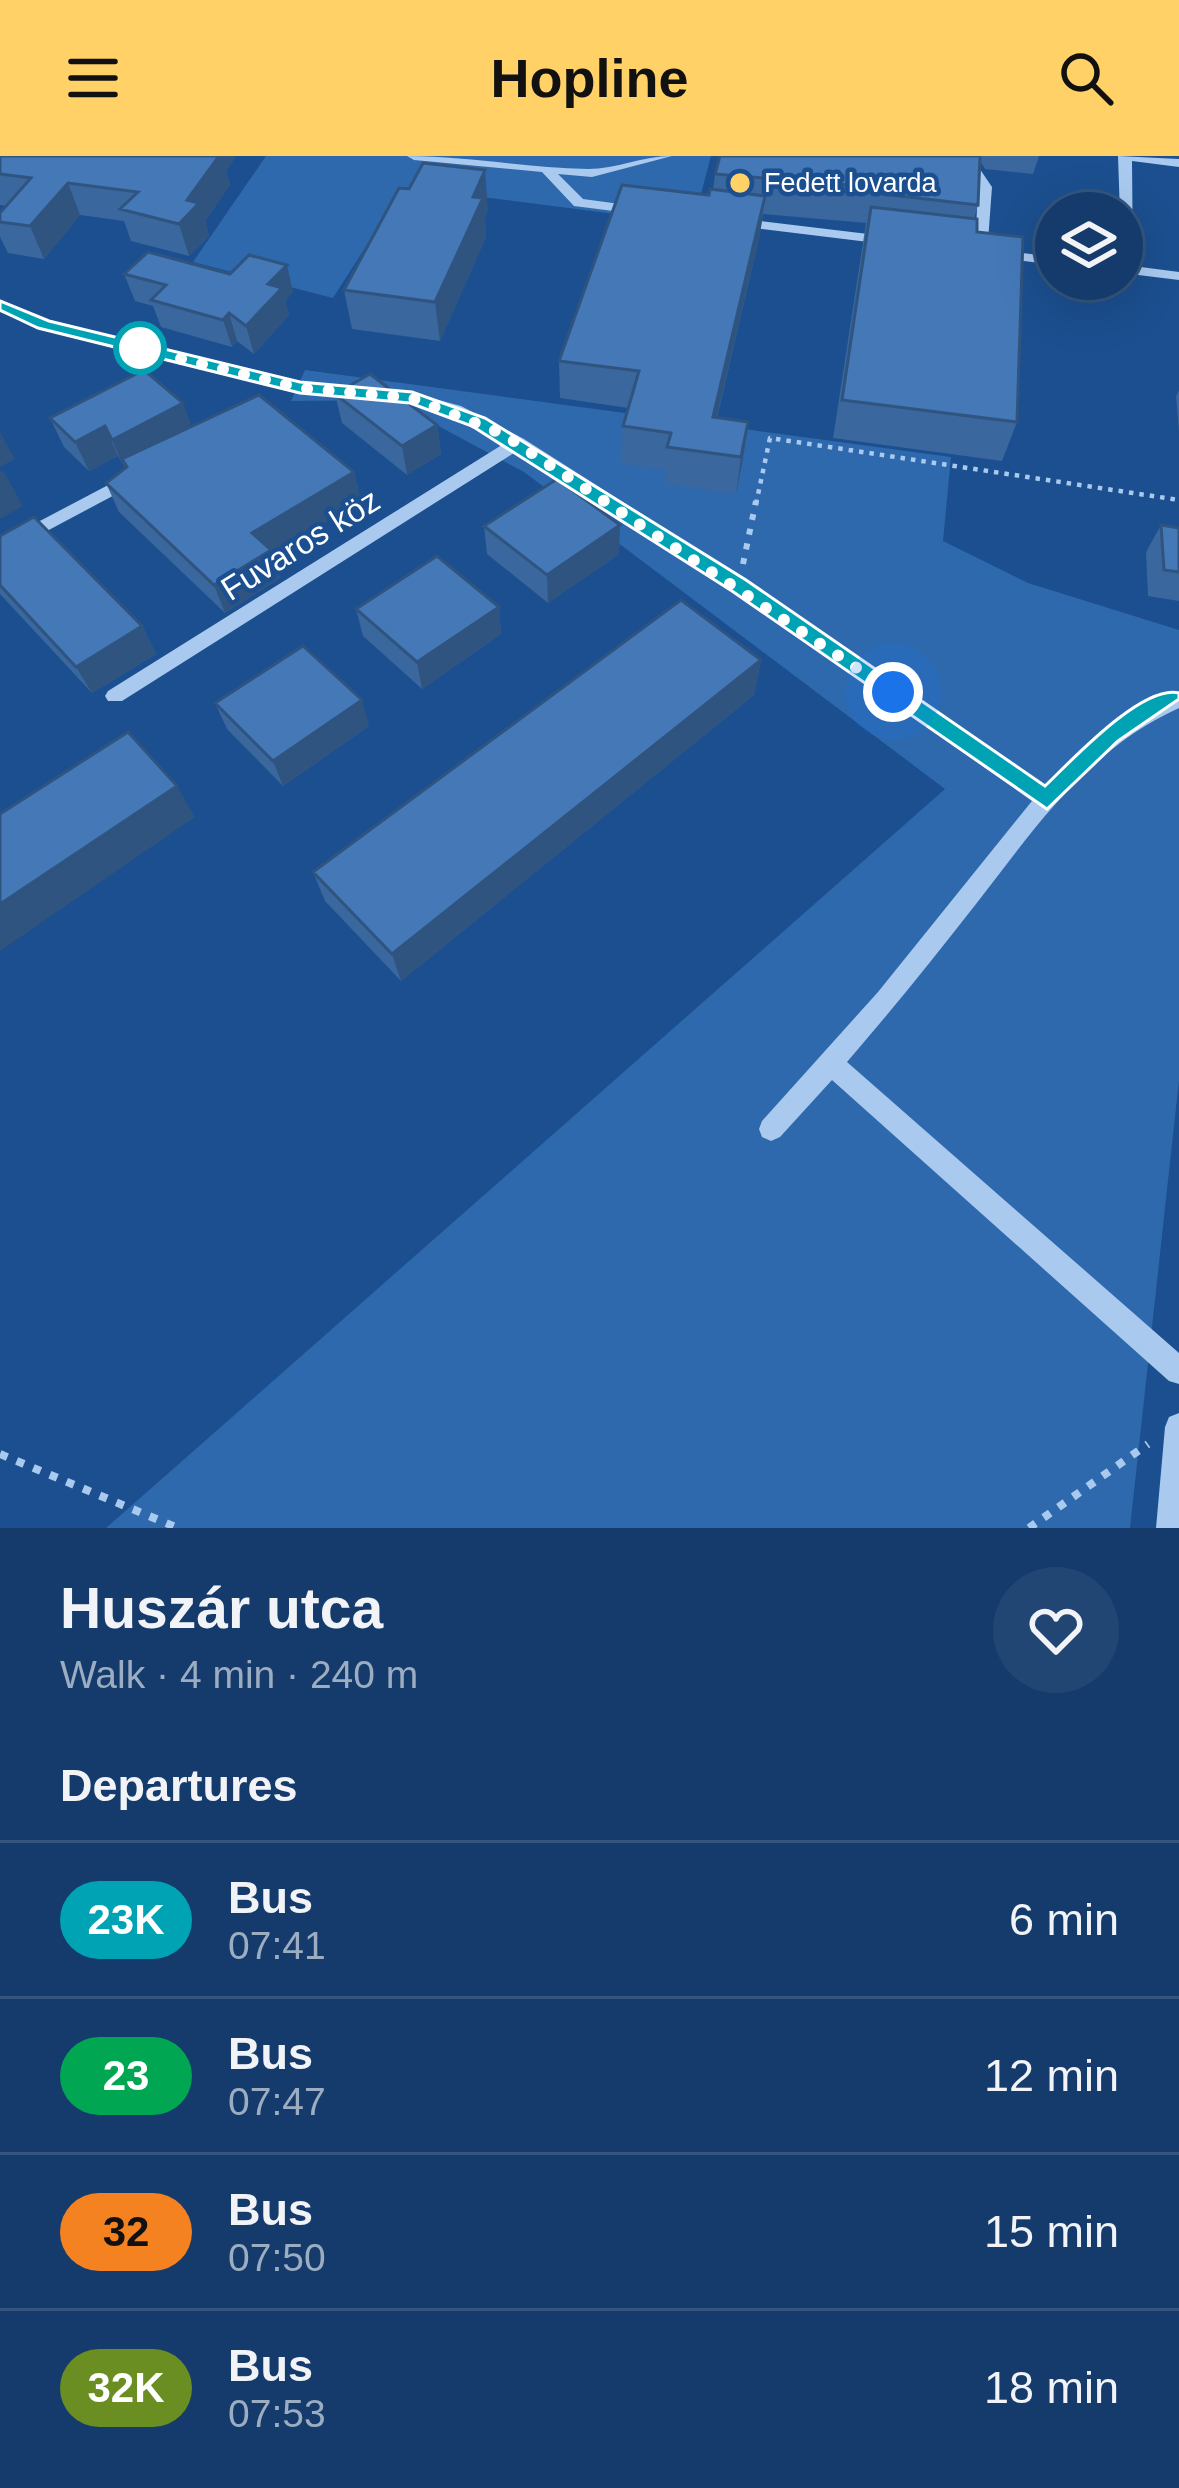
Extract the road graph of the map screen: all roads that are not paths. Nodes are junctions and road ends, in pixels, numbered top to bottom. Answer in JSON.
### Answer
{"nodes":[{"id":1,"x":414,"y":156,"type":"edge"},
{"id":2,"x":665,"y":156,"type":"edge"},
{"id":3,"x":964,"y":156,"type":"edge"},
{"id":4,"x":1125,"y":156,"type":"edge"},
{"id":5,"x":1179,"y":163,"type":"edge"},
{"id":6,"x":549,"y":172,"type":"junction"},
{"id":7,"x":1125,"y":192,"type":"edge"},
{"id":8,"x":650,"y":212,"type":"edge"},
{"id":9,"x":722,"y":220,"type":"edge"},
{"id":10,"x":911,"y":243,"type":"edge"},
{"id":11,"x":958,"y":249,"type":"edge"},
{"id":12,"x":982,"y":252,"type":"junction"},
{"id":13,"x":1035,"y":258,"type":"edge"},
{"id":14,"x":1143,"y":271,"type":"edge"},
{"id":15,"x":1179,"y":276,"type":"edge"},
{"id":16,"x":0,"y":306,"type":"edge"},
{"id":17,"x":300,"y":388,"type":"junction"},
{"id":18,"x":280,"y":398,"type":"dead end"},
{"id":19,"x":518,"y":443,"type":"junction"},
{"id":20,"x":140,"y":474,"type":"edge"},
{"id":21,"x":0,"y":550,"type":"edge"},
{"id":22,"x":115,"y":696,"type":"dead end"},
{"id":23,"x":1179,"y":699,"type":"edge"},
{"id":24,"x":1047,"y":800,"type":"junction"},
{"id":25,"x":833,"y":1065,"type":"junction"},
{"id":26,"x":771,"y":1129,"type":"dead end"},
{"id":27,"x":1179,"y":1371,"type":"edge"},
{"id":28,"x":1170,"y":1431,"type":"edge"},
{"id":29,"x":1170,"y":1528,"type":"edge"}],
"edges":[{"from":1,"to":6,"type":"street"},
{"from":2,"to":6,"type":"street"},
{"from":3,"to":12,"type":"street"},
{"from":4,"to":5,"type":"street"},
{"from":4,"to":7,"type":"street"},
{"from":6,"to":8,"type":"street"},
{"from":9,"to":10,"type":"street"},
{"from":11,"to":12,"type":"street"},
{"from":12,"to":13,"type":"street"},
{"from":14,"to":15,"type":"street"},
{"from":16,"to":17,"type":"street"},
{"from":17,"to":18,"type":"street"},
{"from":17,"to":19,"type":"street"},
{"from":19,"to":22,"type":"street","name":"Fuvaros köz"},
{"from":19,"to":24,"type":"street"},
{"from":20,"to":21,"type":"street"},
{"from":23,"to":24,"type":"street"},
{"from":24,"to":25,"type":"street"},
{"from":25,"to":26,"type":"street"},
{"from":25,"to":27,"type":"street"},
{"from":28,"to":29,"type":"street"}]}
